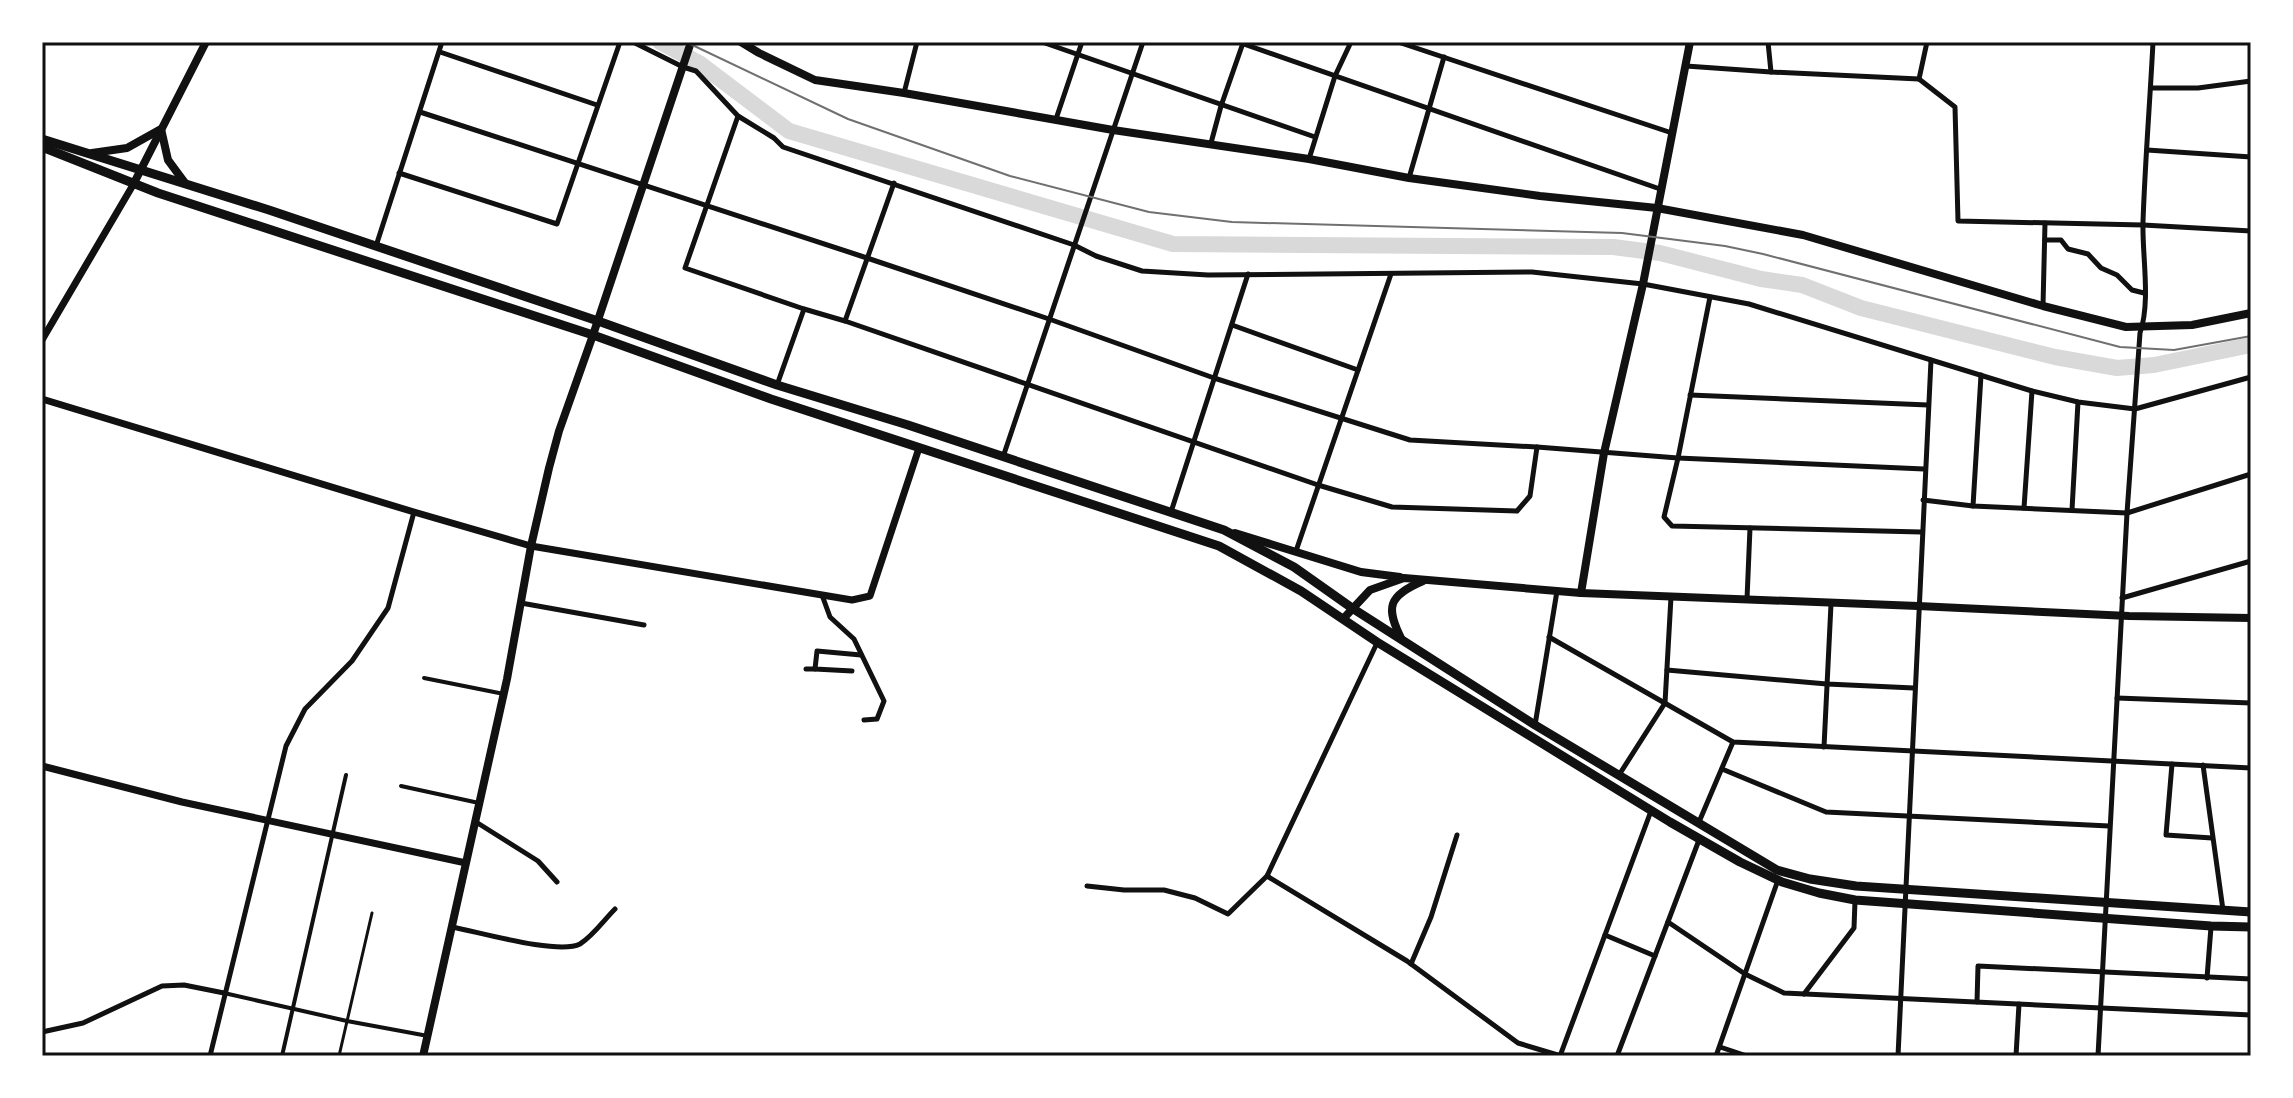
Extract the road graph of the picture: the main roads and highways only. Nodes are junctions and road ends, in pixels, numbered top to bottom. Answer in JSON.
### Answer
{"nodes":[{"id":1,"x":206,"y":42,"type":"edge"},
{"id":2,"x":691,"y":42,"type":"edge"},
{"id":3,"x":741,"y":42,"type":"edge"},
{"id":4,"x":1690,"y":42,"type":"edge"},
{"id":5,"x":161,"y":129,"type":"junction"},
{"id":6,"x":42,"y":139,"type":"edge"},
{"id":7,"x":42,"y":147,"type":"edge"},
{"id":8,"x":91,"y":153,"type":"junction"},
{"id":9,"x":141,"y":169,"type":"junction"},
{"id":10,"x":185,"y":183,"type":"junction"},
{"id":11,"x":133,"y":185,"type":"junction"},
{"id":12,"x":1657,"y":208,"type":"junction"},
{"id":13,"x":2251,"y":313,"type":"edge"},
{"id":14,"x":598,"y":321,"type":"junction"},
{"id":15,"x":593,"y":335,"type":"junction"},
{"id":16,"x":1224,"y":530,"type":"junction"},
{"id":17,"x":1404,"y":578,"type":"junction"},
{"id":18,"x":1425,"y":580,"type":"junction"},
{"id":19,"x":1581,"y":593,"type":"junction"},
{"id":20,"x":1352,"y":608,"type":"junction"},
{"id":21,"x":2251,"y":618,"type":"edge"},
{"id":22,"x":1343,"y":619,"type":"junction"},
{"id":23,"x":1403,"y":641,"type":"junction"},
{"id":24,"x":2251,"y":912,"type":"edge"},
{"id":25,"x":2251,"y":927,"type":"edge"},
{"id":26,"x":423,"y":1056,"type":"edge"}],
"edges":[{"from":1,"to":5,"type":"main road"},
{"from":2,"to":14,"type":"main road"},
{"from":3,"to":12,"type":"main road"},
{"from":4,"to":12,"type":"main road"},
{"from":5,"to":8,"type":"main road"},
{"from":5,"to":9,"type":"main road"},
{"from":5,"to":10,"type":"main road"},
{"from":6,"to":8,"type":"main road"},
{"from":7,"to":11,"type":"main road"},
{"from":8,"to":9,"type":"main road"},
{"from":9,"to":10,"type":"main road"},
{"from":9,"to":11,"type":"main road"},
{"from":10,"to":14,"type":"main road"},
{"from":11,"to":15,"type":"main road"},
{"from":12,"to":13,"type":"main road"},
{"from":12,"to":19,"type":"main road"},
{"from":14,"to":15,"type":"main road"},
{"from":14,"to":16,"type":"main road"},
{"from":15,"to":22,"type":"main road"},
{"from":15,"to":26,"type":"main road"},
{"from":16,"to":17,"type":"main road"},
{"from":16,"to":20,"type":"main road"},
{"from":17,"to":18,"type":"main road"},
{"from":17,"to":20,"type":"main road"},
{"from":18,"to":19,"type":"main road"},
{"from":18,"to":23,"type":"main road"},
{"from":19,"to":21,"type":"main road"},
{"from":20,"to":22,"type":"main road"},
{"from":20,"to":23,"type":"main road"},
{"from":22,"to":25,"type":"main road"},
{"from":23,"to":24,"type":"main road"}]}
